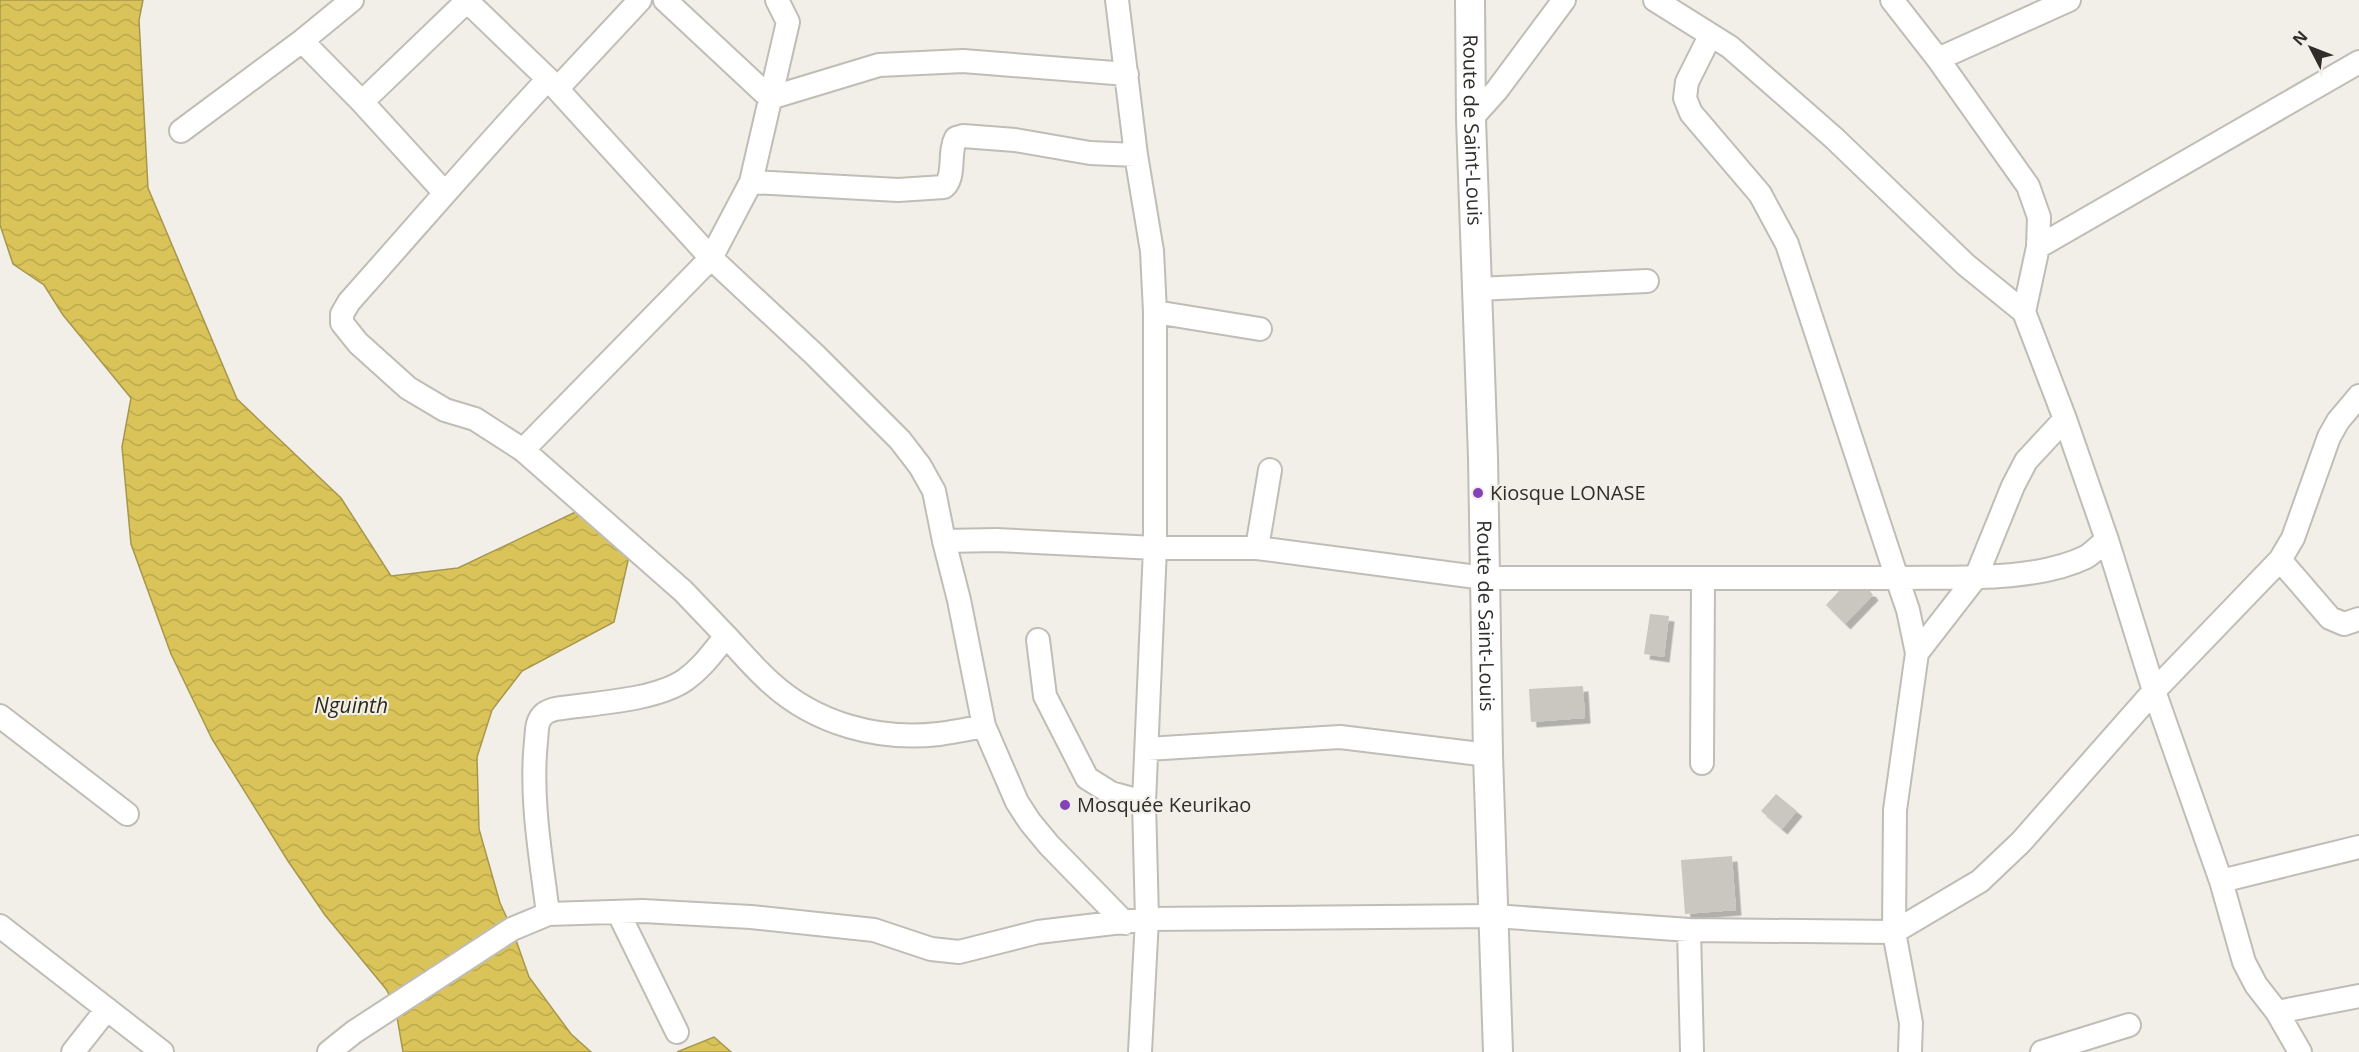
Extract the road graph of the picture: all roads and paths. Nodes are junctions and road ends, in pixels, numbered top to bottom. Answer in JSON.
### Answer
{"nodes":[{"id":1,"x":352,"y":0,"type":"edge"},
{"id":2,"x":640,"y":0,"type":"edge"},
{"id":3,"x":665,"y":0,"type":"edge"},
{"id":4,"x":777,"y":0,"type":"edge"},
{"id":5,"x":1117,"y":0,"type":"edge"},
{"id":6,"x":1470,"y":0,"type":"edge"},
{"id":7,"x":1564,"y":0,"type":"edge"},
{"id":8,"x":1655,"y":0,"type":"edge"},
{"id":9,"x":1892,"y":0,"type":"edge"},
{"id":10,"x":2069,"y":0,"type":"edge"},
{"id":11,"x":466,"y":1,"type":"edge"},
{"id":12,"x":1710,"y":36,"type":"junction"},
{"id":13,"x":302,"y":41,"type":"junction"},
{"id":14,"x":1938,"y":59,"type":"junction"},
{"id":15,"x":2359,"y":62,"type":"edge"},
{"id":16,"x":1127,"y":74,"type":"junction"},
{"id":17,"x":552,"y":84,"type":"junction"},
{"id":18,"x":770,"y":98,"type":"junction"},
{"id":19,"x":362,"y":102,"type":"junction"},
{"id":20,"x":1471,"y":119,"type":"junction"},
{"id":21,"x":181,"y":131,"type":"dead end"},
{"id":22,"x":1136,"y":155,"type":"junction"},
{"id":23,"x":751,"y":182,"type":"junction"},
{"id":24,"x":444,"y":193,"type":"junction"},
{"id":25,"x":2038,"y":247,"type":"junction"},
{"id":26,"x":711,"y":258,"type":"junction"},
{"id":27,"x":1647,"y":281,"type":"dead end"},
{"id":28,"x":1477,"y":289,"type":"junction"},
{"id":29,"x":1155,"y":312,"type":"junction"},
{"id":30,"x":2024,"y":312,"type":"junction"},
{"id":31,"x":1260,"y":329,"type":"dead end"},
{"id":32,"x":2359,"y":396,"type":"edge"},
{"id":33,"x":2066,"y":419,"type":"junction"},
{"id":34,"x":524,"y":450,"type":"junction"},
{"id":35,"x":1270,"y":470,"type":"dead end"},
{"id":36,"x":2107,"y":540,"type":"junction"},
{"id":37,"x":944,"y":541,"type":"junction"},
{"id":38,"x":1155,"y":548,"type":"junction"},
{"id":39,"x":1257,"y":548,"type":"junction"},
{"id":40,"x":2280,"y":560,"type":"junction"},
{"id":41,"x":1976,"y":577,"type":"junction"},
{"id":42,"x":1484,"y":578,"type":"junction"},
{"id":43,"x":1897,"y":578,"type":"junction"},
{"id":44,"x":1703,"y":579,"type":"junction"},
{"id":45,"x":2359,"y":619,"type":"edge"},
{"id":46,"x":726,"y":636,"type":"junction"},
{"id":47,"x":1038,"y":640,"type":"dead end"},
{"id":48,"x":1917,"y":653,"type":"junction"},
{"id":49,"x":2154,"y":691,"type":"junction"},
{"id":50,"x":0,"y":716,"type":"edge"},
{"id":51,"x":984,"y":726,"type":"junction"},
{"id":52,"x":1147,"y":749,"type":"junction"},
{"id":53,"x":1488,"y":755,"type":"junction"},
{"id":54,"x":1702,"y":763,"type":"dead end"},
{"id":55,"x":1144,"y":802,"type":"junction"},
{"id":56,"x":127,"y":814,"type":"dead end"},
{"id":57,"x":2359,"y":847,"type":"edge"},
{"id":58,"x":2221,"y":881,"type":"junction"},
{"id":59,"x":618,"y":912,"type":"junction"},
{"id":60,"x":548,"y":914,"type":"junction"},
{"id":61,"x":1494,"y":915,"type":"junction"},
{"id":62,"x":1136,"y":921,"type":"junction"},
{"id":63,"x":0,"y":926,"type":"edge"},
{"id":64,"x":1689,"y":930,"type":"junction"},
{"id":65,"x":1894,"y":932,"type":"junction"},
{"id":66,"x":2359,"y":996,"type":"edge"},
{"id":67,"x":107,"y":1009,"type":"junction"},
{"id":68,"x":2277,"y":1012,"type":"junction"},
{"id":69,"x":2129,"y":1025,"type":"dead end"},
{"id":70,"x":677,"y":1032,"type":"dead end"},
{"id":71,"x":73,"y":1052,"type":"edge"},
{"id":72,"x":162,"y":1052,"type":"edge"},
{"id":73,"x":328,"y":1052,"type":"edge"},
{"id":74,"x":1140,"y":1052,"type":"edge"},
{"id":75,"x":1498,"y":1052,"type":"edge"},
{"id":76,"x":1692,"y":1052,"type":"edge"},
{"id":77,"x":1910,"y":1052,"type":"edge"},
{"id":78,"x":2042,"y":1052,"type":"edge"},
{"id":79,"x":2300,"y":1052,"type":"edge"}],
"edges":[{"from":1,"to":13,"type":"street"},
{"from":2,"to":17,"type":"street"},
{"from":3,"to":18,"type":"street"},
{"from":4,"to":18,"type":"street"},
{"from":5,"to":16,"type":"street"},
{"from":6,"to":20,"type":"main road","name":"Route de Saint-Louis"},
{"from":7,"to":20,"type":"street"},
{"from":8,"to":12,"type":"street"},
{"from":9,"to":14,"type":"street"},
{"from":10,"to":14,"type":"street"},
{"from":11,"to":17,"type":"street"},
{"from":11,"to":19,"type":"street"},
{"from":12,"to":30,"type":"street"},
{"from":12,"to":43,"type":"street"},
{"from":13,"to":19,"type":"street"},
{"from":13,"to":21,"type":"street"},
{"from":14,"to":25,"type":"street"},
{"from":15,"to":25,"type":"street"},
{"from":16,"to":18,"type":"street"},
{"from":16,"to":22,"type":"street"},
{"from":17,"to":24,"type":"street"},
{"from":17,"to":26,"type":"street"},
{"from":18,"to":23,"type":"street"},
{"from":19,"to":24,"type":"street"},
{"from":20,"to":28,"type":"main road","name":"Route de Saint-Louis"},
{"from":22,"to":23,"type":"street"},
{"from":22,"to":29,"type":"street"},
{"from":23,"to":26,"type":"street"},
{"from":24,"to":34,"type":"street"},
{"from":25,"to":30,"type":"street"},
{"from":26,"to":34,"type":"street"},
{"from":26,"to":37,"type":"street"},
{"from":27,"to":28,"type":"street"},
{"from":28,"to":42,"type":"main road","name":"Route de Saint-Louis"},
{"from":29,"to":31,"type":"street"},
{"from":29,"to":38,"type":"street"},
{"from":30,"to":33,"type":"street"},
{"from":32,"to":40,"type":"street"},
{"from":33,"to":36,"type":"street"},
{"from":33,"to":41,"type":"street"},
{"from":34,"to":46,"type":"street"},
{"from":35,"to":39,"type":"street"},
{"from":36,"to":41,"type":"street"},
{"from":36,"to":49,"type":"street"},
{"from":37,"to":38,"type":"street"},
{"from":37,"to":51,"type":"street"},
{"from":38,"to":39,"type":"street"},
{"from":38,"to":52,"type":"street"},
{"from":39,"to":42,"type":"street"},
{"from":40,"to":45,"type":"street"},
{"from":40,"to":49,"type":"street"},
{"from":41,"to":43,"type":"street"},
{"from":41,"to":48,"type":"street"},
{"from":42,"to":44,"type":"street"},
{"from":42,"to":53,"type":"main road","name":"Route de Saint-Louis"},
{"from":43,"to":44,"type":"street"},
{"from":43,"to":48,"type":"street"},
{"from":44,"to":54,"type":"street"},
{"from":46,"to":51,"type":"street"},
{"from":46,"to":60,"type":"street"},
{"from":47,"to":55,"type":"street"},
{"from":48,"to":65,"type":"street"},
{"from":49,"to":58,"type":"street"},
{"from":49,"to":65,"type":"street"},
{"from":50,"to":56,"type":"street"},
{"from":51,"to":62,"type":"street"},
{"from":52,"to":53,"type":"street"},
{"from":52,"to":55,"type":"street"},
{"from":53,"to":61,"type":"main road","name":"Route de Saint-Louis"},
{"from":55,"to":62,"type":"street"},
{"from":57,"to":58,"type":"street"},
{"from":58,"to":68,"type":"street"},
{"from":59,"to":60,"type":"street"},
{"from":59,"to":62,"type":"street"},
{"from":59,"to":70,"type":"street"},
{"from":60,"to":73,"type":"street"},
{"from":61,"to":62,"type":"street"},
{"from":61,"to":64,"type":"street"},
{"from":61,"to":75,"type":"main road","name":"Route de Saint-Louis"},
{"from":62,"to":74,"type":"street"},
{"from":63,"to":67,"type":"street"},
{"from":64,"to":65,"type":"street"},
{"from":64,"to":76,"type":"street"},
{"from":65,"to":77,"type":"street"},
{"from":66,"to":68,"type":"street"},
{"from":67,"to":71,"type":"street"},
{"from":67,"to":72,"type":"street"},
{"from":68,"to":79,"type":"street"},
{"from":69,"to":78,"type":"street"}]}
